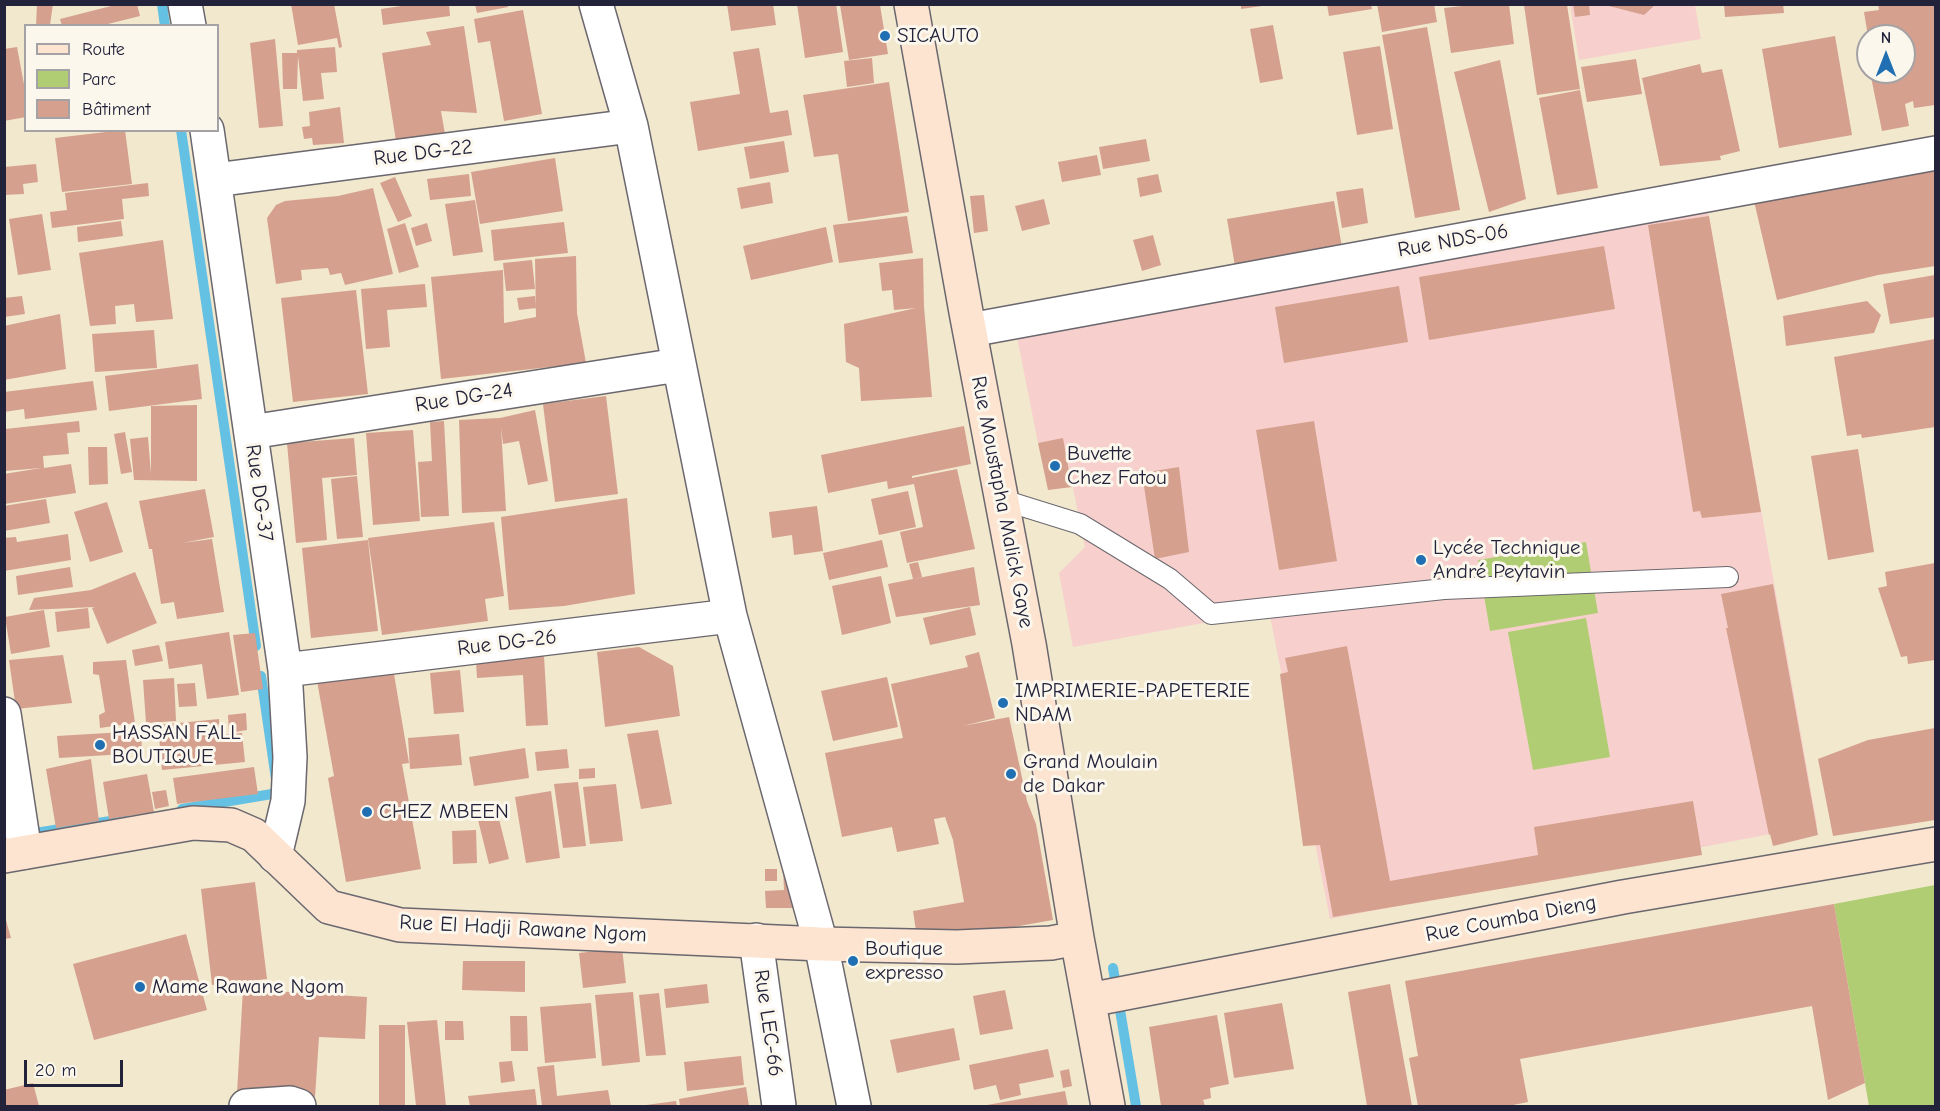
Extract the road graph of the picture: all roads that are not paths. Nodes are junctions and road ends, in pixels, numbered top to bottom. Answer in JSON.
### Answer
{"nodes":[{"id":1,"x":185,"y":4,"type":"edge"},
{"id":2,"x":596,"y":4,"type":"edge"},
{"id":3,"x":911,"y":4,"type":"edge"},
{"id":4,"x":189,"y":24,"type":"edge"},
{"id":5,"x":631,"y":126,"type":"junction"},
{"id":6,"x":207,"y":132,"type":"edge"},
{"id":7,"x":1935,"y":153,"type":"edge"},
{"id":8,"x":215,"y":180,"type":"junction"},
{"id":9,"x":970,"y":330,"type":"junction"},
{"id":10,"x":678,"y":365,"type":"junction"},
{"id":11,"x":251,"y":432,"type":"junction"},
{"id":12,"x":1003,"y":500,"type":"junction"},
{"id":13,"x":1728,"y":577,"type":"dead end"},
{"id":14,"x":730,"y":616,"type":"junction"},
{"id":15,"x":285,"y":670,"type":"junction"},
{"id":16,"x":4,"y":714,"type":"edge"},
{"id":17,"x":1935,"y":844,"type":"edge"},
{"id":18,"x":15,"y":854,"type":"edge"},
{"id":19,"x":275,"y":856,"type":"junction"},
{"id":20,"x":1077,"y":938,"type":"junction"},
{"id":21,"x":756,"y":940,"type":"junction"},
{"id":22,"x":821,"y":944,"type":"junction"},
{"id":23,"x":1089,"y":1000,"type":"junction"},
{"id":24,"x":246,"y":1107,"type":"edge"},
{"id":25,"x":298,"y":1107,"type":"edge"},
{"id":26,"x":779,"y":1107,"type":"edge"},
{"id":27,"x":855,"y":1107,"type":"edge"},
{"id":28,"x":1108,"y":1107,"type":"edge"}],
"edges":[{"from":1,"to":4,"type":"street"},
{"from":2,"to":5,"type":"street"},
{"from":3,"to":9,"type":"street","name":"Rue Moustapha Malick Gaye"},
{"from":5,"to":8,"type":"street","name":"Rue DG-22"},
{"from":5,"to":10,"type":"street"},
{"from":6,"to":8,"type":"street","name":"Rue DG-37"},
{"from":7,"to":9,"type":"street","name":"Rue NDS-06"},
{"from":8,"to":11,"type":"street","name":"Rue DG-37"},
{"from":9,"to":12,"type":"street","name":"Rue Moustapha Malick Gaye"},
{"from":10,"to":11,"type":"street","name":"Rue DG-24"},
{"from":10,"to":14,"type":"street"},
{"from":11,"to":15,"type":"street","name":"Rue DG-37"},
{"from":12,"to":13,"type":"lane"},
{"from":12,"to":20,"type":"street","name":"Rue Moustapha Malick Gaye"},
{"from":14,"to":15,"type":"street","name":"Rue DG-26"},
{"from":14,"to":22,"type":"street"},
{"from":15,"to":19,"type":"street","name":"Rue DG-37"},
{"from":16,"to":18,"type":"street"},
{"from":17,"to":23,"type":"street","name":"Rue Coumba Dieng"},
{"from":18,"to":19,"type":"street","name":"Rue El Hadji Rawane Ngom"},
{"from":19,"to":21,"type":"street","name":"Rue El Hadji Rawane Ngom"},
{"from":20,"to":22,"type":"street","name":"Rue El Hadji Rawane Ngom"},
{"from":20,"to":23,"type":"street","name":"Rue Moustapha Malick Gaye"},
{"from":21,"to":22,"type":"street","name":"Rue El Hadji Rawane Ngom"},
{"from":21,"to":26,"type":"street","name":"Rue LEC-66"},
{"from":22,"to":27,"type":"street"},
{"from":23,"to":28,"type":"street","name":"Rue Moustapha Malick Gaye"},
{"from":24,"to":25,"type":"street"}]}
